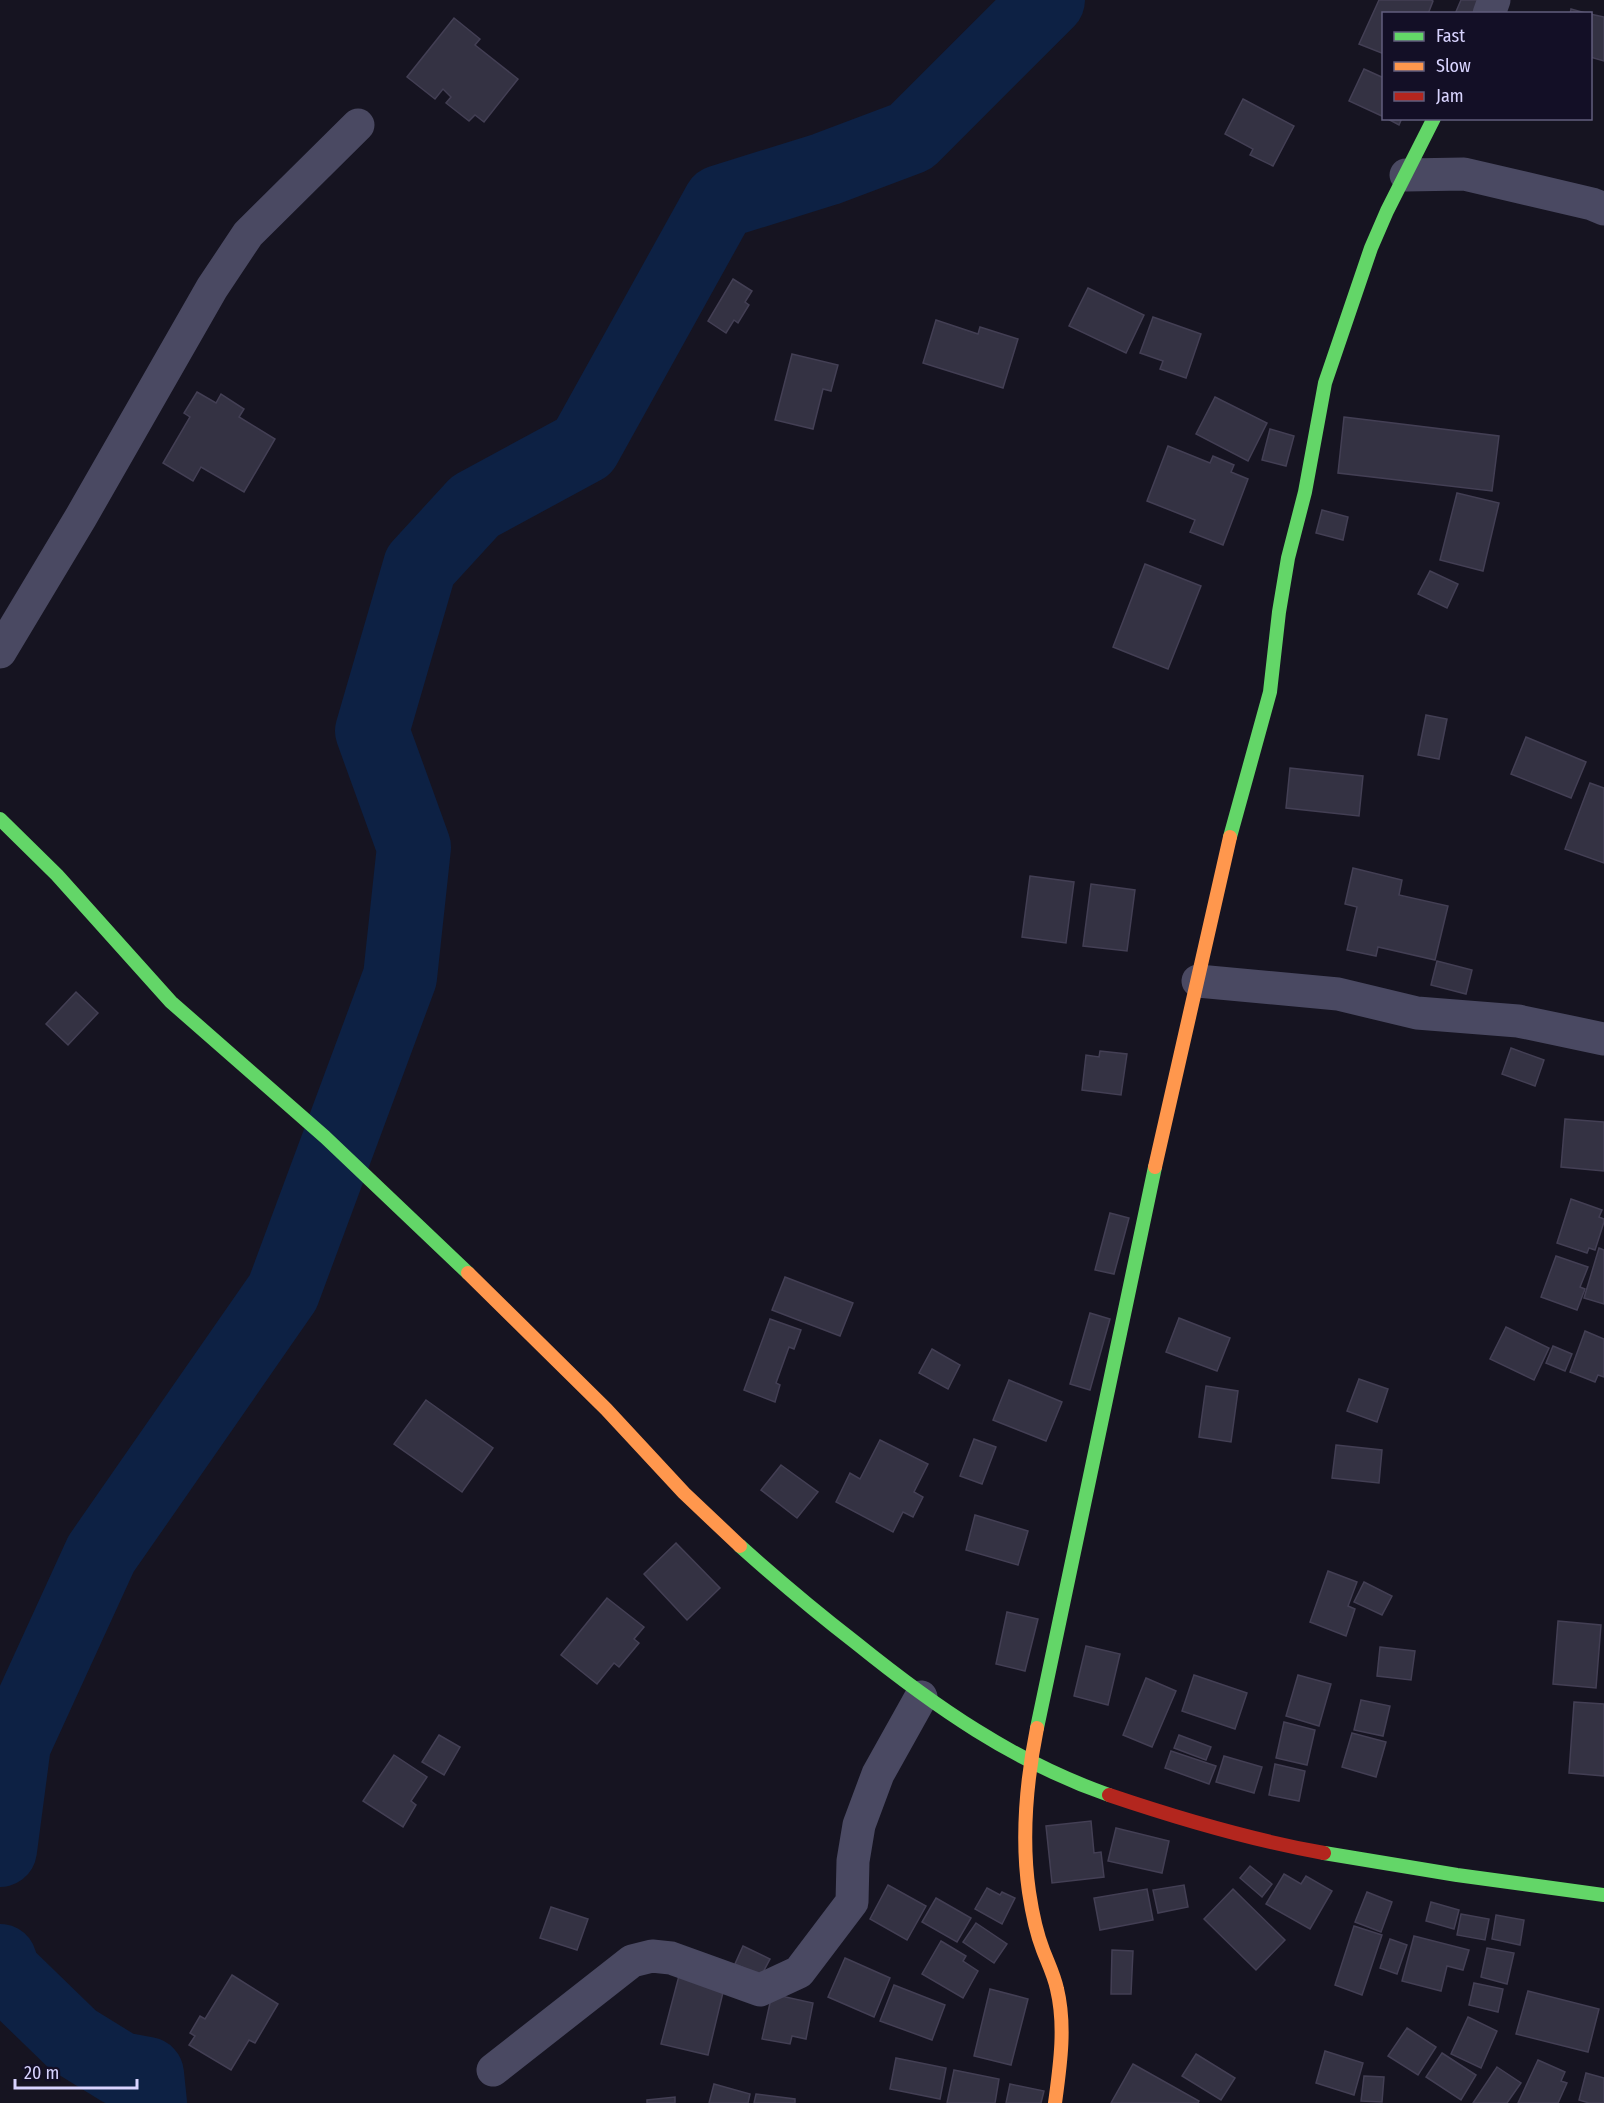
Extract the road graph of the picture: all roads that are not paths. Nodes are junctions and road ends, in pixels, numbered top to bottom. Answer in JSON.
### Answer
{"nodes":[{"id":1,"x":1433,"y":120,"type":"edge"},
{"id":2,"x":358,"y":125,"type":"dead end"},
{"id":3,"x":1406,"y":175,"type":"junction"},
{"id":4,"x":1604,"y":209,"type":"edge"},
{"id":5,"x":0,"y":652,"type":"edge"},
{"id":6,"x":0,"y":819,"type":"edge"},
{"id":7,"x":1198,"y":981,"type":"junction"},
{"id":8,"x":1604,"y":1039,"type":"edge"},
{"id":9,"x":921,"y":1696,"type":"junction"},
{"id":10,"x":1030,"y":1762,"type":"junction"},
{"id":11,"x":1604,"y":1895,"type":"edge"},
{"id":12,"x":493,"y":2070,"type":"dead end"},
{"id":13,"x":1054,"y":2103,"type":"edge"}],
"edges":[{"from":1,"to":3,"type":"street"},
{"from":2,"to":5,"type":"street"},
{"from":3,"to":4,"type":"street"},
{"from":3,"to":7,"type":"street"},
{"from":6,"to":9,"type":"street"},
{"from":7,"to":8,"type":"street"},
{"from":7,"to":10,"type":"street"},
{"from":9,"to":10,"type":"street"},
{"from":9,"to":12,"type":"street"},
{"from":10,"to":11,"type":"street"},
{"from":10,"to":13,"type":"street"}]}
